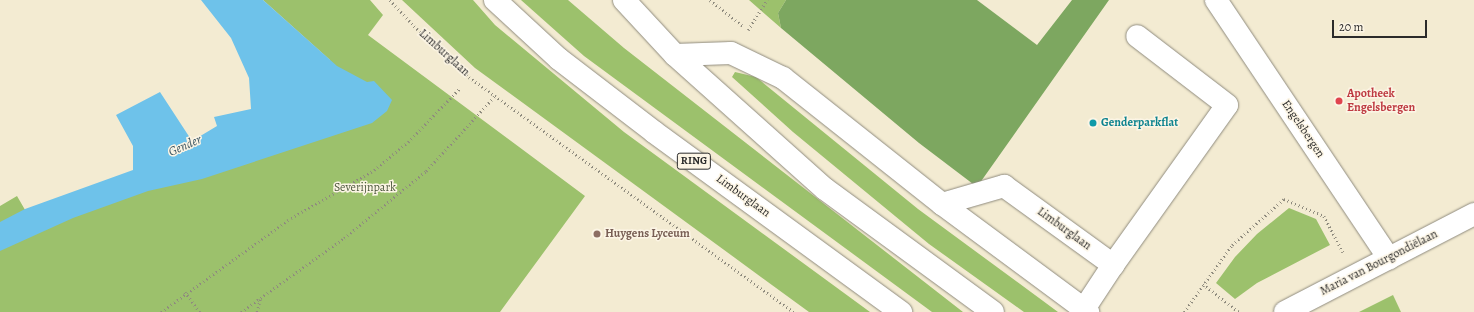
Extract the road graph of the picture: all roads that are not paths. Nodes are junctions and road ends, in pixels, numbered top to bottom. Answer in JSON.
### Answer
{"nodes":[{"id":1,"x":495,"y":0,"type":"edge"},
{"id":2,"x":624,"y":0,"type":"edge"},
{"id":3,"x":1216,"y":0,"type":"edge"},
{"id":4,"x":1137,"y":36,"type":"dead end"},
{"id":5,"x":675,"y":55,"type":"junction"},
{"id":6,"x":942,"y":204,"type":"junction"},
{"id":7,"x":1474,"y":214,"type":"edge"},
{"id":8,"x":1389,"y":258,"type":"junction"},
{"id":9,"x":1113,"y":265,"type":"junction"},
{"id":10,"x":1086,"y":310,"type":"edge"},
{"id":11,"x":901,"y":312,"type":"edge"},
{"id":12,"x":993,"y":312,"type":"edge"},
{"id":13,"x":1285,"y":312,"type":"edge"}],
"edges":[{"from":1,"to":11,"type":"main road","name":"Limburglaan","number":"RING"},
{"from":2,"to":5,"type":"main road"},
{"from":3,"to":8,"type":"main road","name":"Engelsbergen"},
{"from":4,"to":9,"type":"main road"},
{"from":5,"to":6,"type":"main road"},
{"from":5,"to":12,"type":"main road"},
{"from":6,"to":9,"type":"main road","name":"Limburglaan"},
{"from":6,"to":10,"type":"main road"},
{"from":7,"to":8,"type":"main road","name":"Maria van Bourgondiëlaan"},
{"from":8,"to":13,"type":"main road","name":"Maria van Bourgondiëlaan"},
{"from":9,"to":10,"type":"main road"}]}
